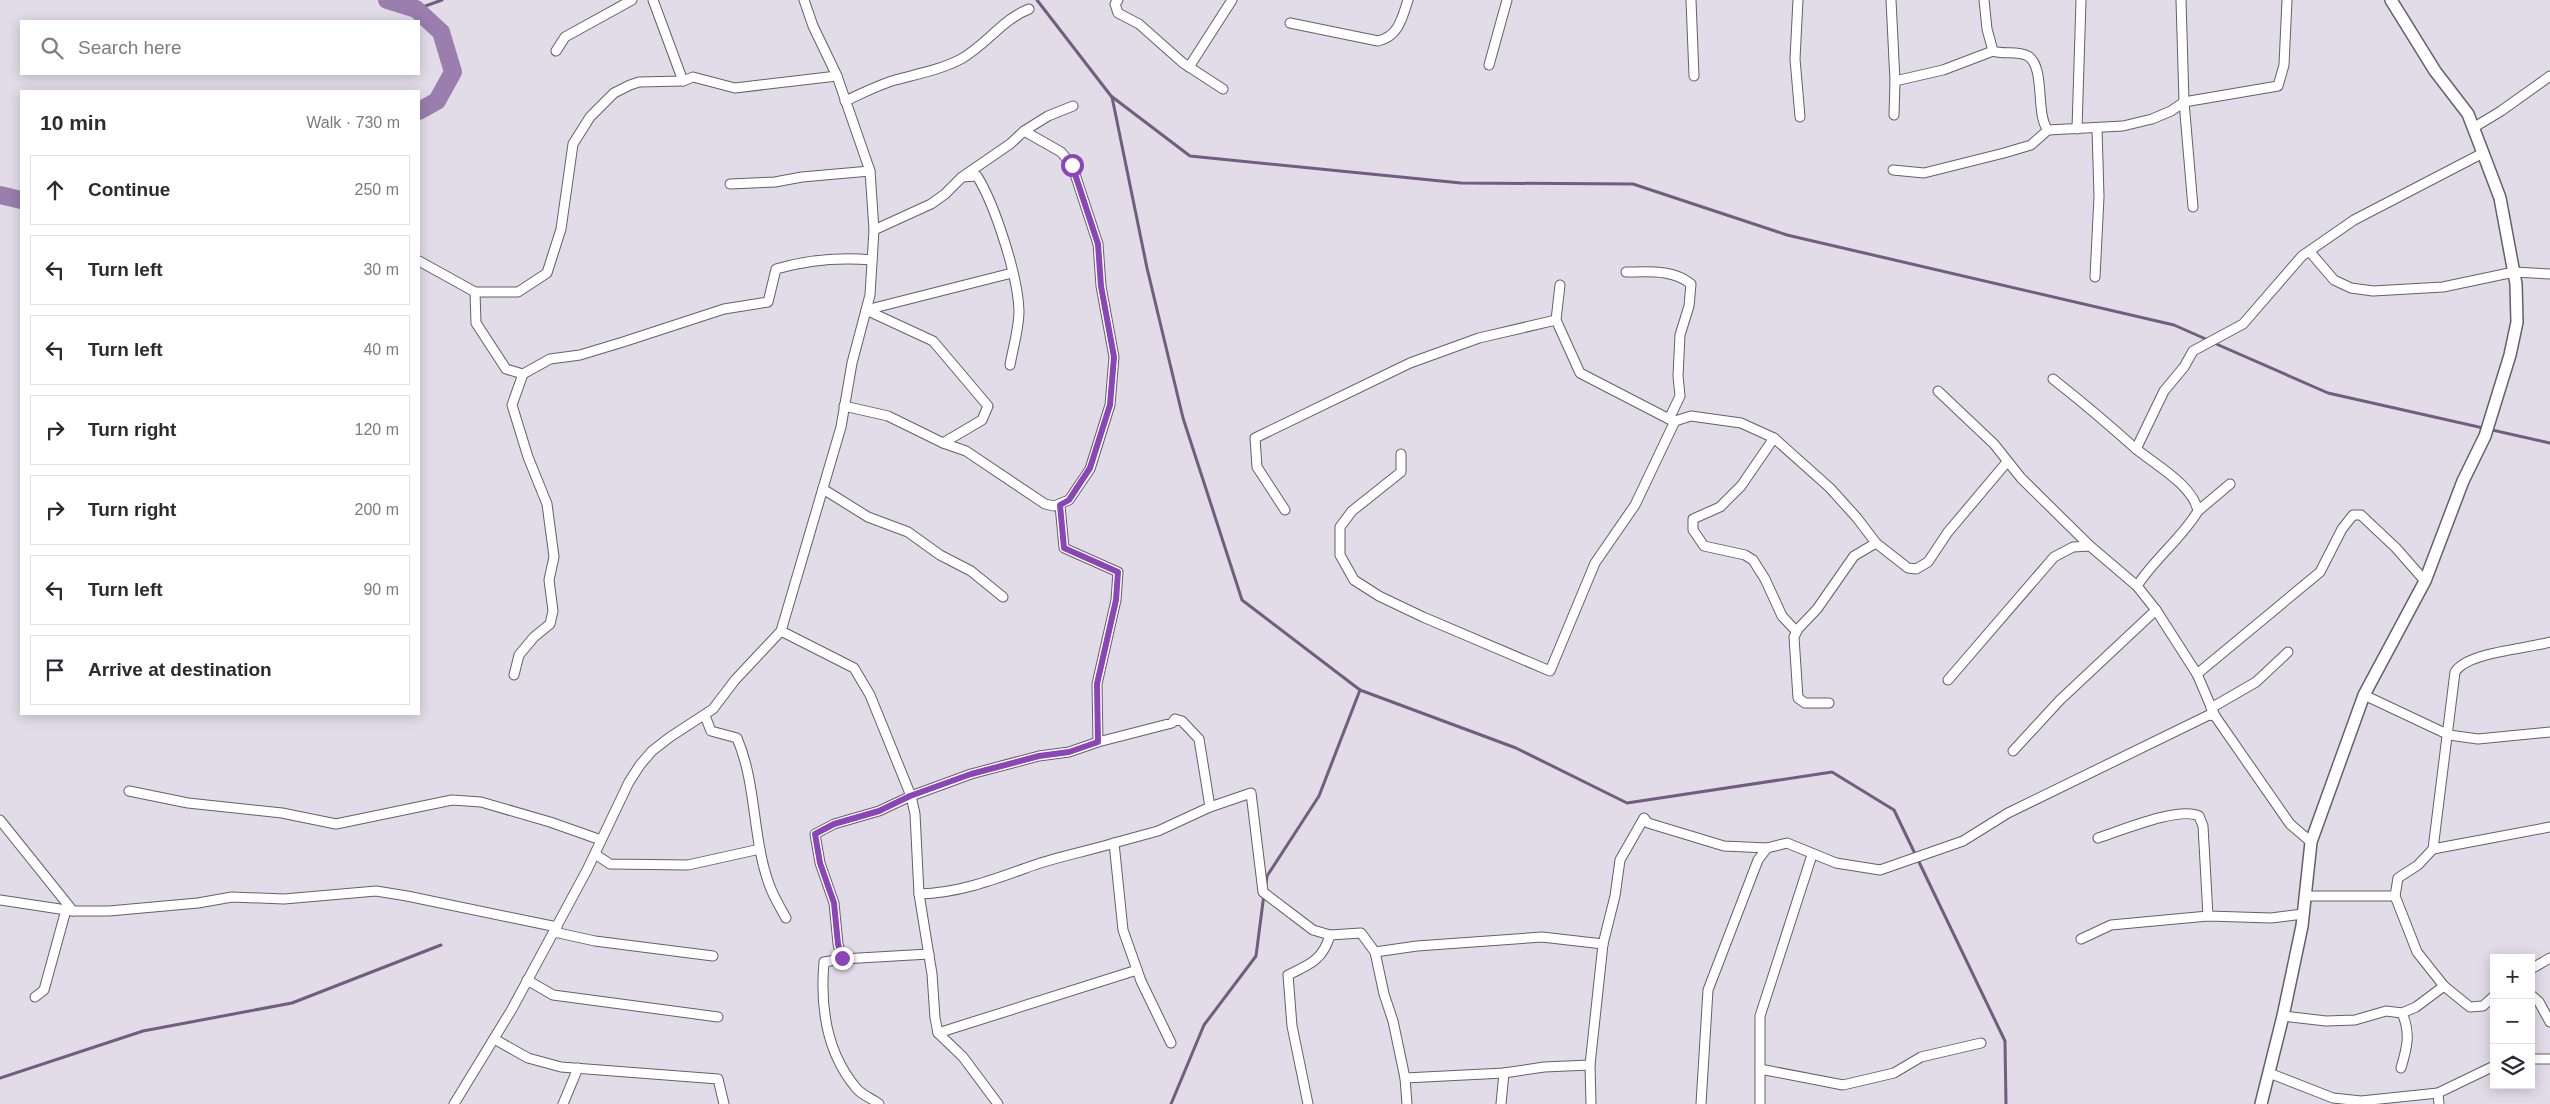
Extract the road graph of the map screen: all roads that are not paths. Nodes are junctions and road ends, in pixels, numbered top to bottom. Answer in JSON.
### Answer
{"nodes":[{"id":1,"x":632,"y":0,"type":"edge"},
{"id":2,"x":653,"y":0,"type":"edge"},
{"id":3,"x":804,"y":0,"type":"edge"},
{"id":4,"x":1118,"y":0,"type":"edge"},
{"id":5,"x":1232,"y":0,"type":"edge"},
{"id":6,"x":1408,"y":0,"type":"edge"},
{"id":7,"x":1508,"y":0,"type":"edge"},
{"id":8,"x":1691,"y":0,"type":"edge"},
{"id":9,"x":1798,"y":0,"type":"edge"},
{"id":10,"x":1891,"y":0,"type":"edge"},
{"id":11,"x":1984,"y":0,"type":"edge"},
{"id":12,"x":2081,"y":0,"type":"edge"},
{"id":13,"x":2181,"y":0,"type":"edge"},
{"id":14,"x":2287,"y":0,"type":"edge"},
{"id":15,"x":2391,"y":0,"type":"edge"},
{"id":16,"x":1029,"y":9,"type":"dead end"},
{"id":17,"x":1290,"y":23,"type":"dead end"},
{"id":18,"x":556,"y":51,"type":"dead end"},
{"id":19,"x":1993,"y":51,"type":"junction"},
{"id":20,"x":1489,"y":65,"type":"dead end"},
{"id":21,"x":1189,"y":67,"type":"junction"},
{"id":22,"x":836,"y":76,"type":"junction"},
{"id":23,"x":1694,"y":76,"type":"dead end"},
{"id":24,"x":2550,"y":76,"type":"edge"},
{"id":25,"x":683,"y":81,"type":"junction"},
{"id":26,"x":1895,"y":81,"type":"junction"},
{"id":27,"x":1223,"y":90,"type":"dead end"},
{"id":28,"x":845,"y":101,"type":"junction"},
{"id":29,"x":2184,"y":102,"type":"junction"},
{"id":30,"x":1073,"y":106,"type":"dead end"},
{"id":31,"x":1894,"y":115,"type":"dead end"},
{"id":32,"x":1800,"y":117,"type":"dead end"},
{"id":33,"x":2097,"y":128,"type":"junction"},
{"id":34,"x":2473,"y":128,"type":"junction"},
{"id":35,"x":2077,"y":129,"type":"junction"},
{"id":36,"x":2048,"y":130,"type":"junction"},
{"id":37,"x":1024,"y":131,"type":"junction"},
{"id":38,"x":2483,"y":153,"type":"junction"},
{"id":39,"x":1893,"y":170,"type":"dead end"},
{"id":40,"x":870,"y":171,"type":"junction"},
{"id":41,"x":962,"y":177,"type":"junction"},
{"id":42,"x":730,"y":184,"type":"dead end"},
{"id":43,"x":2193,"y":208,"type":"dead end"},
{"id":44,"x":874,"y":230,"type":"junction"},
{"id":45,"x":2310,"y":252,"type":"junction"},
{"id":46,"x":872,"y":260,"type":"junction"},
{"id":47,"x":420,"y":262,"type":"edge"},
{"id":48,"x":1626,"y":272,"type":"dead end"},
{"id":49,"x":2514,"y":272,"type":"junction"},
{"id":50,"x":1012,"y":273,"type":"junction"},
{"id":51,"x":2550,"y":274,"type":"edge"},
{"id":52,"x":2095,"y":277,"type":"dead end"},
{"id":53,"x":1560,"y":285,"type":"dead end"},
{"id":54,"x":475,"y":292,"type":"junction"},
{"id":55,"x":866,"y":310,"type":"junction"},
{"id":56,"x":1556,"y":320,"type":"junction"},
{"id":57,"x":1010,"y":365,"type":"dead end"},
{"id":58,"x":523,"y":374,"type":"junction"},
{"id":59,"x":2053,"y":378,"type":"dead end"},
{"id":60,"x":1938,"y":391,"type":"dead end"},
{"id":61,"x":844,"y":406,"type":"junction"},
{"id":62,"x":1672,"y":420,"type":"junction"},
{"id":63,"x":1774,"y":438,"type":"junction"},
{"id":64,"x":943,"y":443,"type":"junction"},
{"id":65,"x":2136,"y":449,"type":"junction"},
{"id":66,"x":1401,"y":454,"type":"dead end"},
{"id":67,"x":2007,"y":462,"type":"junction"},
{"id":68,"x":2230,"y":484,"type":"dead end"},
{"id":69,"x":823,"y":489,"type":"junction"},
{"id":70,"x":1060,"y":505,"type":"junction"},
{"id":71,"x":1285,"y":510,"type":"dead end"},
{"id":72,"x":2198,"y":511,"type":"junction"},
{"id":73,"x":1876,"y":543,"type":"junction"},
{"id":74,"x":2090,"y":546,"type":"junction"},
{"id":75,"x":2425,"y":581,"type":"junction"},
{"id":76,"x":2137,"y":586,"type":"junction"},
{"id":77,"x":1004,"y":597,"type":"dead end"},
{"id":78,"x":2156,"y":610,"type":"junction"},
{"id":79,"x":781,"y":631,"type":"junction"},
{"id":80,"x":1796,"y":631,"type":"junction"},
{"id":81,"x":2550,"y":642,"type":"edge"},
{"id":82,"x":2288,"y":652,"type":"dead end"},
{"id":83,"x":2197,"y":674,"type":"junction"},
{"id":84,"x":514,"y":675,"type":"dead end"},
{"id":85,"x":1948,"y":680,"type":"dead end"},
{"id":86,"x":2364,"y":695,"type":"junction"},
{"id":87,"x":1829,"y":703,"type":"dead end"},
{"id":88,"x":2213,"y":712,"type":"junction"},
{"id":89,"x":705,"y":716,"type":"junction"},
{"id":90,"x":2550,"y":732,"type":"edge"},
{"id":91,"x":2448,"y":735,"type":"junction"},
{"id":92,"x":1098,"y":742,"type":"junction"},
{"id":93,"x":2013,"y":751,"type":"dead end"},
{"id":94,"x":129,"y":791,"type":"dead end"},
{"id":95,"x":910,"y":796,"type":"junction"},
{"id":96,"x":1210,"y":807,"type":"junction"},
{"id":97,"x":0,"y":820,"type":"edge"},
{"id":98,"x":2550,"y":827,"type":"edge"},
{"id":99,"x":2098,"y":838,"type":"dead end"},
{"id":100,"x":601,"y":840,"type":"junction"},
{"id":101,"x":2311,"y":842,"type":"junction"},
{"id":102,"x":1114,"y":843,"type":"junction"},
{"id":103,"x":1767,"y":848,"type":"junction"},
{"id":104,"x":760,"y":849,"type":"junction"},
{"id":105,"x":2433,"y":849,"type":"junction"},
{"id":106,"x":595,"y":854,"type":"junction"},
{"id":107,"x":1812,"y":855,"type":"junction"},
{"id":108,"x":919,"y":894,"type":"junction"},
{"id":109,"x":2305,"y":896,"type":"junction"},
{"id":110,"x":2395,"y":896,"type":"junction"},
{"id":111,"x":0,"y":900,"type":"edge"},
{"id":112,"x":70,"y":910,"type":"junction"},
{"id":113,"x":2303,"y":914,"type":"junction"},
{"id":114,"x":2208,"y":916,"type":"junction"},
{"id":115,"x":786,"y":918,"type":"dead end"},
{"id":116,"x":555,"y":930,"type":"junction"},
{"id":117,"x":1330,"y":935,"type":"junction"},
{"id":118,"x":2081,"y":939,"type":"dead end"},
{"id":119,"x":1603,"y":944,"type":"junction"},
{"id":120,"x":1374,"y":952,"type":"junction"},
{"id":121,"x":929,"y":954,"type":"junction"},
{"id":122,"x":713,"y":956,"type":"dead end"},
{"id":123,"x":842,"y":958,"type":"junction"},
{"id":124,"x":2550,"y":958,"type":"edge"},
{"id":125,"x":2535,"y":967,"type":"edge"},
{"id":126,"x":1137,"y":970,"type":"junction"},
{"id":127,"x":526,"y":980,"type":"junction"},
{"id":128,"x":2444,"y":986,"type":"junction"},
{"id":129,"x":35,"y":997,"type":"dead end"},
{"id":130,"x":2535,"y":998,"type":"edge"},
{"id":131,"x":2491,"y":999,"type":"edge"},
{"id":132,"x":2402,"y":1013,"type":"junction"},
{"id":133,"x":2283,"y":1016,"type":"junction"},
{"id":134,"x":718,"y":1017,"type":"dead end"},
{"id":135,"x":2550,"y":1022,"type":"edge"},
{"id":136,"x":938,"y":1033,"type":"junction"},
{"id":137,"x":496,"y":1040,"type":"junction"},
{"id":138,"x":1171,"y":1043,"type":"dead end"},
{"id":139,"x":1981,"y":1043,"type":"dead end"},
{"id":140,"x":2535,"y":1059,"type":"edge"},
{"id":141,"x":2550,"y":1059,"type":"edge"},
{"id":142,"x":1590,"y":1065,"type":"junction"},
{"id":143,"x":578,"y":1068,"type":"junction"},
{"id":144,"x":2401,"y":1068,"type":"dead end"},
{"id":145,"x":2490,"y":1068,"type":"edge"},
{"id":146,"x":1760,"y":1069,"type":"junction"},
{"id":147,"x":1504,"y":1073,"type":"junction"},
{"id":148,"x":2269,"y":1074,"type":"junction"},
{"id":149,"x":1405,"y":1078,"type":"junction"},
{"id":150,"x":2438,"y":1093,"type":"junction"},
{"id":151,"x":2360,"y":1102,"type":"edge"},
{"id":152,"x":454,"y":1104,"type":"edge"},
{"id":153,"x":563,"y":1104,"type":"edge"},
{"id":154,"x":724,"y":1104,"type":"edge"},
{"id":155,"x":879,"y":1104,"type":"edge"},
{"id":156,"x":998,"y":1104,"type":"edge"},
{"id":157,"x":1308,"y":1104,"type":"edge"},
{"id":158,"x":1407,"y":1104,"type":"edge"},
{"id":159,"x":1501,"y":1104,"type":"edge"},
{"id":160,"x":1591,"y":1104,"type":"edge"},
{"id":161,"x":1701,"y":1104,"type":"edge"},
{"id":162,"x":1760,"y":1104,"type":"edge"},
{"id":163,"x":2261,"y":1104,"type":"edge"},
{"id":164,"x":2439,"y":1104,"type":"edge"}],
"edges":[{"from":1,"to":18,"type":"street"},
{"from":2,"to":25,"type":"street"},
{"from":3,"to":22,"type":"street"},
{"from":4,"to":21,"type":"street"},
{"from":5,"to":21,"type":"street"},
{"from":6,"to":17,"type":"street"},
{"from":7,"to":20,"type":"street"},
{"from":8,"to":23,"type":"street"},
{"from":9,"to":32,"type":"street"},
{"from":10,"to":26,"type":"street"},
{"from":11,"to":19,"type":"street"},
{"from":12,"to":35,"type":"street"},
{"from":13,"to":29,"type":"street"},
{"from":14,"to":29,"type":"street"},
{"from":15,"to":34,"type":"street"},
{"from":16,"to":28,"type":"street"},
{"from":19,"to":26,"type":"street"},
{"from":19,"to":36,"type":"street"},
{"from":21,"to":27,"type":"street"},
{"from":22,"to":25,"type":"street"},
{"from":22,"to":28,"type":"street"},
{"from":24,"to":34,"type":"street"},
{"from":25,"to":54,"type":"street"},
{"from":26,"to":31,"type":"street"},
{"from":28,"to":40,"type":"street"},
{"from":29,"to":33,"type":"street"},
{"from":29,"to":43,"type":"street"},
{"from":30,"to":37,"type":"street"},
{"from":33,"to":35,"type":"street"},
{"from":33,"to":52,"type":"street"},
{"from":34,"to":38,"type":"street"},
{"from":35,"to":36,"type":"street"},
{"from":36,"to":39,"type":"street"},
{"from":37,"to":41,"type":"street"},
{"from":37,"to":70,"type":"street"},
{"from":38,"to":45,"type":"street"},
{"from":38,"to":49,"type":"street"},
{"from":40,"to":42,"type":"street"},
{"from":40,"to":44,"type":"street"},
{"from":41,"to":44,"type":"street"},
{"from":41,"to":50,"type":"street"},
{"from":44,"to":46,"type":"street"},
{"from":45,"to":49,"type":"street"},
{"from":45,"to":65,"type":"street"},
{"from":46,"to":55,"type":"street"},
{"from":46,"to":58,"type":"street"},
{"from":47,"to":54,"type":"street"},
{"from":48,"to":62,"type":"street"},
{"from":49,"to":51,"type":"street"},
{"from":49,"to":75,"type":"street"},
{"from":50,"to":55,"type":"street"},
{"from":50,"to":57,"type":"street"},
{"from":53,"to":56,"type":"street"},
{"from":54,"to":58,"type":"street"},
{"from":55,"to":61,"type":"street"},
{"from":55,"to":64,"type":"street"},
{"from":56,"to":62,"type":"street"},
{"from":56,"to":71,"type":"street"},
{"from":58,"to":84,"type":"street"},
{"from":59,"to":65,"type":"street"},
{"from":60,"to":67,"type":"street"},
{"from":61,"to":64,"type":"street"},
{"from":61,"to":69,"type":"street"},
{"from":62,"to":63,"type":"street"},
{"from":62,"to":66,"type":"street"},
{"from":63,"to":73,"type":"street"},
{"from":63,"to":80,"type":"street"},
{"from":64,"to":70,"type":"street"},
{"from":65,"to":72,"type":"street"},
{"from":67,"to":73,"type":"street"},
{"from":67,"to":74,"type":"street"},
{"from":68,"to":72,"type":"street"},
{"from":69,"to":77,"type":"street"},
{"from":69,"to":79,"type":"street"},
{"from":70,"to":92,"type":"street"},
{"from":72,"to":76,"type":"street"},
{"from":73,"to":80,"type":"street"},
{"from":74,"to":76,"type":"street"},
{"from":74,"to":85,"type":"street"},
{"from":75,"to":83,"type":"street"},
{"from":75,"to":86,"type":"street"},
{"from":76,"to":78,"type":"street"},
{"from":78,"to":83,"type":"street"},
{"from":78,"to":93,"type":"street"},
{"from":79,"to":89,"type":"street"},
{"from":79,"to":95,"type":"street"},
{"from":80,"to":87,"type":"street"},
{"from":81,"to":91,"type":"street"},
{"from":82,"to":88,"type":"street"},
{"from":83,"to":88,"type":"street"},
{"from":86,"to":91,"type":"street"},
{"from":86,"to":101,"type":"street"},
{"from":88,"to":101,"type":"street"},
{"from":88,"to":107,"type":"street"},
{"from":89,"to":100,"type":"street"},
{"from":89,"to":104,"type":"street"},
{"from":90,"to":91,"type":"street"},
{"from":91,"to":105,"type":"street"},
{"from":92,"to":95,"type":"street"},
{"from":92,"to":96,"type":"street"},
{"from":94,"to":100,"type":"street"},
{"from":95,"to":108,"type":"street"},
{"from":95,"to":123,"type":"street"},
{"from":96,"to":102,"type":"street"},
{"from":96,"to":117,"type":"street"},
{"from":97,"to":112,"type":"street"},
{"from":98,"to":105,"type":"street"},
{"from":99,"to":114,"type":"street"},
{"from":100,"to":106,"type":"street"},
{"from":101,"to":109,"type":"street"},
{"from":102,"to":108,"type":"street"},
{"from":102,"to":126,"type":"street"},
{"from":103,"to":107,"type":"street"},
{"from":103,"to":119,"type":"street"},
{"from":103,"to":161,"type":"street"},
{"from":104,"to":106,"type":"street"},
{"from":104,"to":115,"type":"street"},
{"from":105,"to":110,"type":"street"},
{"from":106,"to":116,"type":"street"},
{"from":107,"to":146,"type":"street"},
{"from":108,"to":121,"type":"street"},
{"from":109,"to":110,"type":"street"},
{"from":109,"to":113,"type":"street"},
{"from":110,"to":128,"type":"street"},
{"from":111,"to":112,"type":"street"},
{"from":112,"to":116,"type":"street"},
{"from":112,"to":129,"type":"street"},
{"from":113,"to":114,"type":"street"},
{"from":113,"to":133,"type":"street"},
{"from":114,"to":118,"type":"street"},
{"from":116,"to":122,"type":"street"},
{"from":116,"to":127,"type":"street"},
{"from":117,"to":120,"type":"street"},
{"from":117,"to":157,"type":"street"},
{"from":119,"to":120,"type":"street"},
{"from":119,"to":142,"type":"street"},
{"from":120,"to":149,"type":"street"},
{"from":121,"to":123,"type":"street"},
{"from":121,"to":136,"type":"street"},
{"from":123,"to":155,"type":"street"},
{"from":124,"to":125,"type":"street"},
{"from":126,"to":136,"type":"street"},
{"from":126,"to":138,"type":"street"},
{"from":127,"to":134,"type":"street"},
{"from":127,"to":137,"type":"street"},
{"from":128,"to":131,"type":"street"},
{"from":128,"to":132,"type":"street"},
{"from":130,"to":135,"type":"street"},
{"from":132,"to":133,"type":"street"},
{"from":132,"to":144,"type":"street"},
{"from":133,"to":148,"type":"street"},
{"from":136,"to":156,"type":"street"},
{"from":137,"to":143,"type":"street"},
{"from":137,"to":152,"type":"street"},
{"from":139,"to":146,"type":"street"},
{"from":140,"to":141,"type":"street"},
{"from":142,"to":147,"type":"street"},
{"from":142,"to":160,"type":"street"},
{"from":143,"to":153,"type":"street"},
{"from":143,"to":154,"type":"street"},
{"from":145,"to":150,"type":"street"},
{"from":146,"to":162,"type":"street"},
{"from":147,"to":149,"type":"street"},
{"from":147,"to":159,"type":"street"},
{"from":148,"to":151,"type":"street"},
{"from":148,"to":163,"type":"street"},
{"from":149,"to":158,"type":"street"},
{"from":150,"to":151,"type":"street"},
{"from":150,"to":164,"type":"street"}]}
